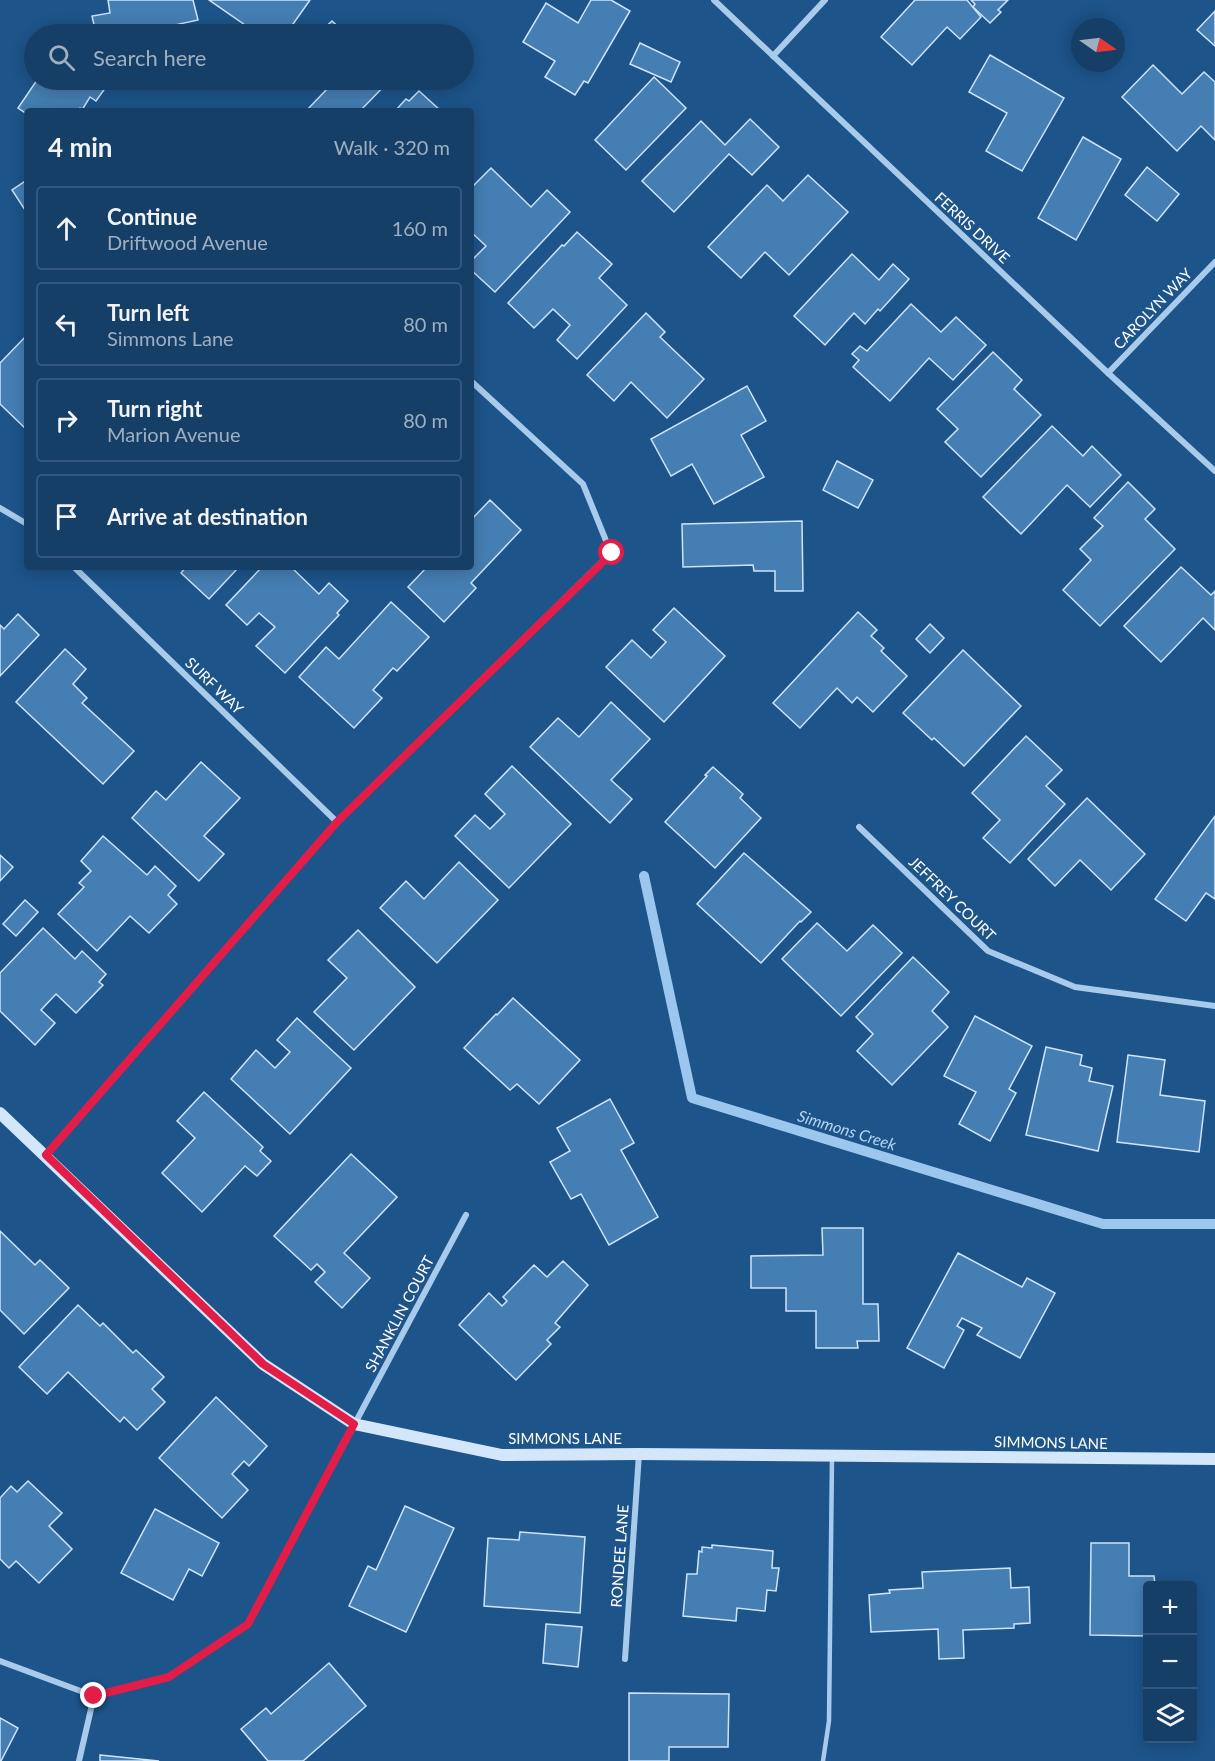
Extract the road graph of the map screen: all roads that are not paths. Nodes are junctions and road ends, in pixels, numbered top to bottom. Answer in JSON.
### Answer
{"nodes":[{"id":1,"x":714,"y":0,"type":"edge"},
{"id":2,"x":825,"y":0,"type":"edge"},
{"id":3,"x":772,"y":56,"type":"junction"},
{"id":4,"x":1215,"y":262,"type":"edge"},
{"id":5,"x":1108,"y":373,"type":"junction"},
{"id":6,"x":474,"y":384,"type":"edge"},
{"id":7,"x":1215,"y":471,"type":"edge"},
{"id":8,"x":0,"y":508,"type":"edge"},
{"id":9,"x":24,"y":522,"type":"edge"},
{"id":10,"x":77,"y":570,"type":"edge"},
{"id":11,"x":337,"y":822,"type":"junction"},
{"id":12,"x":859,"y":827,"type":"dead end"},
{"id":13,"x":1215,"y":1006,"type":"edge"},
{"id":14,"x":0,"y":1113,"type":"edge"},
{"id":15,"x":46,"y":1155,"type":"junction"},
{"id":16,"x":466,"y":1215,"type":"dead end"},
{"id":17,"x":354,"y":1424,"type":"junction"},
{"id":18,"x":639,"y":1454,"type":"junction"},
{"id":19,"x":832,"y":1455,"type":"junction"},
{"id":20,"x":1215,"y":1459,"type":"edge"},
{"id":21,"x":625,"y":1659,"type":"dead end"},
{"id":22,"x":0,"y":1660,"type":"edge"},
{"id":23,"x":94,"y":1696,"type":"junction"},
{"id":24,"x":79,"y":1761,"type":"edge"},
{"id":25,"x":823,"y":1761,"type":"edge"}],
"edges":[{"from":1,"to":3,"type":"street","name":"FERRIS DRIVE"},
{"from":2,"to":3,"type":"street"},
{"from":3,"to":5,"type":"street","name":"FERRIS DRIVE"},
{"from":4,"to":5,"type":"street","name":"CAROLYN WAY"},
{"from":5,"to":7,"type":"street","name":"FERRIS DRIVE"},
{"from":6,"to":11,"type":"street"},
{"from":8,"to":9,"type":"street"},
{"from":10,"to":11,"type":"street","name":"SURF WAY"},
{"from":11,"to":15,"type":"street"},
{"from":12,"to":13,"type":"street","name":"JEFFREY COURT"},
{"from":14,"to":15,"type":"street","name":"SIMMONS LANE"},
{"from":15,"to":17,"type":"street","name":"SIMMONS LANE"},
{"from":16,"to":17,"type":"street","name":"SHANKLIN COURT"},
{"from":17,"to":18,"type":"street","name":"SIMMONS LANE"},
{"from":17,"to":23,"type":"street","name":"SHANKLIN COURT"},
{"from":18,"to":19,"type":"street","name":"SIMMONS LANE"},
{"from":18,"to":21,"type":"street","name":"RONDEE LANE"},
{"from":19,"to":20,"type":"street","name":"SIMMONS LANE"},
{"from":19,"to":25,"type":"lane"},
{"from":22,"to":23,"type":"street"},
{"from":23,"to":24,"type":"street"}]}
